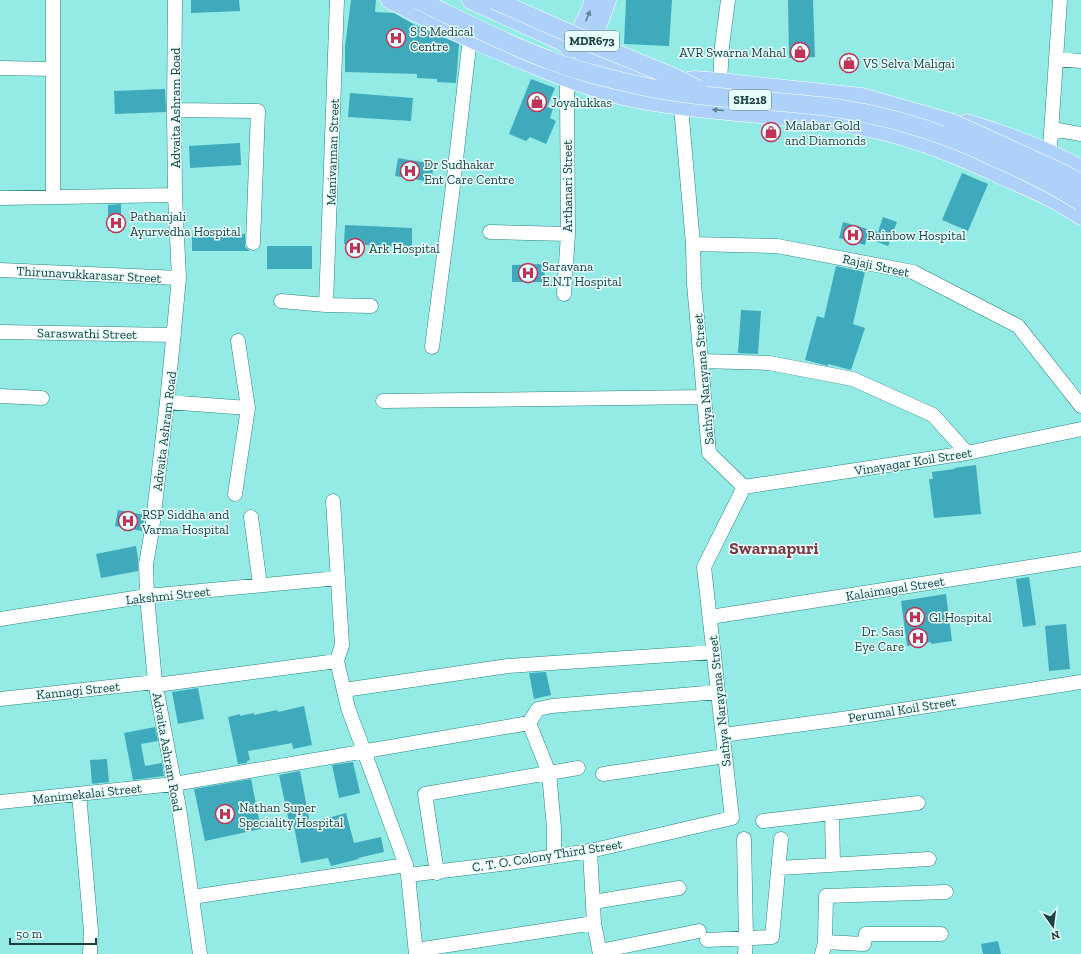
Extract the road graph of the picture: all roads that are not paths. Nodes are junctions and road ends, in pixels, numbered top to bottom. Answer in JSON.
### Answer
{"nodes":[{"id":1,"x":53,"y":0,"type":"edge"},
{"id":2,"x":175,"y":0,"type":"edge"},
{"id":3,"x":337,"y":0,"type":"edge"},
{"id":4,"x":390,"y":0,"type":"edge"},
{"id":5,"x":418,"y":0,"type":"edge"},
{"id":6,"x":446,"y":0,"type":"edge"},
{"id":7,"x":471,"y":0,"type":"edge"},
{"id":8,"x":594,"y":0,"type":"edge"},
{"id":9,"x":607,"y":0,"type":"edge"},
{"id":10,"x":728,"y":0,"type":"edge"},
{"id":11,"x":1060,"y":0,"type":"edge"},
{"id":12,"x":491,"y":3,"type":"edge"},
{"id":13,"x":470,"y":38,"type":"junction"},
{"id":14,"x":580,"y":48,"type":"junction"},
{"id":15,"x":1056,"y":59,"type":"junction"},
{"id":16,"x":1081,"y":61,"type":"edge"},
{"id":17,"x":0,"y":68,"type":"edge"},
{"id":18,"x":52,"y":69,"type":"junction"},
{"id":19,"x":553,"y":73,"type":"junction"},
{"id":20,"x":570,"y":79,"type":"junction"},
{"id":21,"x":720,"y":82,"type":"junction"},
{"id":22,"x":698,"y":89,"type":"junction"},
{"id":23,"x":681,"y":107,"type":"junction"},
{"id":24,"x":174,"y":110,"type":"junction"},
{"id":25,"x":933,"y":118,"type":"junction"},
{"id":26,"x":1052,"y":129,"type":"junction"},
{"id":27,"x":903,"y":134,"type":"junction"},
{"id":28,"x":1081,"y":134,"type":"edge"},
{"id":29,"x":1050,"y":154,"type":"junction"},
{"id":30,"x":1081,"y":169,"type":"edge"},
{"id":31,"x":1081,"y":183,"type":"edge"},
{"id":32,"x":1081,"y":190,"type":"edge"},
{"id":33,"x":175,"y":195,"type":"junction"},
{"id":34,"x":1047,"y":196,"type":"junction"},
{"id":35,"x":53,"y":197,"type":"junction"},
{"id":36,"x":0,"y":198,"type":"edge"},
{"id":37,"x":1081,"y":202,"type":"edge"},
{"id":38,"x":1081,"y":212,"type":"edge"},
{"id":39,"x":1081,"y":216,"type":"edge"},
{"id":40,"x":490,"y":232,"type":"dead end"},
{"id":41,"x":568,"y":234,"type":"junction"},
{"id":42,"x":253,"y":243,"type":"dead end"},
{"id":43,"x":693,"y":244,"type":"junction"},
{"id":44,"x":0,"y":270,"type":"edge"},
{"id":45,"x":179,"y":278,"type":"junction"},
{"id":46,"x":564,"y":294,"type":"dead end"},
{"id":47,"x":281,"y":301,"type":"dead end"},
{"id":48,"x":326,"y":305,"type":"junction"},
{"id":49,"x":371,"y":306,"type":"dead end"},
{"id":50,"x":0,"y":332,"type":"edge"},
{"id":51,"x":174,"y":335,"type":"junction"},
{"id":52,"x":238,"y":341,"type":"dead end"},
{"id":53,"x":432,"y":347,"type":"dead end"},
{"id":54,"x":701,"y":362,"type":"junction"},
{"id":55,"x":0,"y":396,"type":"edge"},
{"id":56,"x":704,"y":397,"type":"junction"},
{"id":57,"x":42,"y":398,"type":"dead end"},
{"id":58,"x":167,"y":402,"type":"junction"},
{"id":59,"x":384,"y":402,"type":"dead end"},
{"id":60,"x":1081,"y":406,"type":"edge"},
{"id":61,"x":248,"y":408,"type":"junction"},
{"id":62,"x":1081,"y":429,"type":"edge"},
{"id":63,"x":967,"y":453,"type":"junction"},
{"id":64,"x":744,"y":487,"type":"junction"},
{"id":65,"x":235,"y":494,"type":"dead end"},
{"id":66,"x":333,"y":501,"type":"dead end"},
{"id":67,"x":251,"y":517,"type":"dead end"},
{"id":68,"x":1081,"y":559,"type":"edge"},
{"id":69,"x":338,"y":578,"type":"junction"},
{"id":70,"x":260,"y":585,"type":"junction"},
{"id":71,"x":147,"y":596,"type":"junction"},
{"id":72,"x":710,"y":617,"type":"junction"},
{"id":73,"x":0,"y":619,"type":"edge"},
{"id":74,"x":714,"y":652,"type":"junction"},
{"id":75,"x":337,"y":661,"type":"junction"},
{"id":76,"x":1081,"y":682,"type":"edge"},
{"id":77,"x":155,"y":684,"type":"junction"},
{"id":78,"x":344,"y":690,"type":"junction"},
{"id":79,"x":718,"y":692,"type":"junction"},
{"id":80,"x":0,"y":699,"type":"edge"},
{"id":81,"x":529,"y":723,"type":"junction"},
{"id":82,"x":723,"y":735,"type":"junction"},
{"id":83,"x":364,"y":752,"type":"junction"},
{"id":84,"x":725,"y":756,"type":"junction"},
{"id":85,"x":578,"y":768,"type":"dead end"},
{"id":86,"x":549,"y":773,"type":"junction"},
{"id":87,"x":603,"y":774,"type":"dead end"},
{"id":88,"x":174,"y":784,"type":"junction"},
{"id":89,"x":78,"y":794,"type":"junction"},
{"id":90,"x":0,"y":802,"type":"edge"},
{"id":91,"x":918,"y":803,"type":"dead end"},
{"id":92,"x":832,"y":813,"type":"junction"},
{"id":93,"x":732,"y":818,"type":"joint"},
{"id":94,"x":763,"y":821,"type":"dead end"},
{"id":95,"x":744,"y":839,"type":"dead end"},
{"id":96,"x":782,"y":839,"type":"dead end"},
{"id":97,"x":590,"y":851,"type":"junction"},
{"id":98,"x":554,"y":856,"type":"junction"},
{"id":99,"x":929,"y":859,"type":"dead end"},
{"id":100,"x":833,"y":865,"type":"junction"},
{"id":101,"x":779,"y":868,"type":"junction"},
{"id":102,"x":407,"y":870,"type":"junction"},
{"id":103,"x":437,"y":873,"type":"junction"},
{"id":104,"x":679,"y":888,"type":"dead end"},
{"id":105,"x":946,"y":892,"type":"dead end"},
{"id":106,"x":192,"y":896,"type":"junction"},
{"id":107,"x":593,"y":902,"type":"junction"},
{"id":108,"x":594,"y":924,"type":"junction"},
{"id":109,"x":941,"y":934,"type":"dead end"},
{"id":110,"x":746,"y":938,"type":"junction"},
{"id":111,"x":824,"y":948,"type":"edge"},
{"id":112,"x":416,"y":952,"type":"edge"},
{"id":113,"x":600,"y":952,"type":"edge"},
{"id":114,"x":90,"y":954,"type":"edge"},
{"id":115,"x":200,"y":954,"type":"edge"},
{"id":116,"x":745,"y":954,"type":"edge"}],
"edges":[{"from":1,"to":18,"type":"street"},
{"from":2,"to":24,"type":"street","name":"Advaita Ashram Road"},
{"from":3,"to":48,"type":"street","name":"Manivannan Street"},
{"from":4,"to":13,"type":"main road"},
{"from":5,"to":37,"type":"main road","number":"SH218","bridge":true},
{"from":6,"to":22,"type":"main road","bridge":true},
{"from":7,"to":12,"type":"main road"},
{"from":14,"to":8,"type":"main road","one_way":true},
{"from":9,"to":14,"type":"main road","number":"MDR673"},
{"from":10,"to":21,"type":"street"},
{"from":11,"to":15,"type":"street"},
{"from":12,"to":14,"type":"main road"},
{"from":12,"to":22,"type":"main road","bridge":true},
{"from":13,"to":19,"type":"main road"},
{"from":13,"to":53,"type":"street"},
{"from":14,"to":19,"type":"main road"},
{"from":14,"to":20,"type":"main road","number":"MDR673"},
{"from":14,"to":21,"type":"main road"},
{"from":15,"to":16,"type":"street"},
{"from":15,"to":26,"type":"street"},
{"from":17,"to":18,"type":"street"},
{"from":18,"to":35,"type":"street"},
{"from":19,"to":20,"type":"main road"},
{"from":20,"to":23,"type":"main road"},
{"from":20,"to":41,"type":"street","name":"Arthanari Street"},
{"from":21,"to":25,"type":"main road"},
{"from":22,"to":32,"type":"main road"},
{"from":27,"to":23,"type":"main road","one_way":true},
{"from":23,"to":43,"type":"street","name":"Sathya Narayana Street"},
{"from":24,"to":33,"type":"street","name":"Advaita Ashram Road"},
{"from":24,"to":42,"type":"street"},
{"from":25,"to":29,"type":"main road"},
{"from":25,"to":31,"type":"main road","bridge":true},
{"from":26,"to":28,"type":"street"},
{"from":26,"to":29,"type":"street"},
{"from":27,"to":34,"type":"main road"},
{"from":27,"to":38,"type":"main road"},
{"from":29,"to":30,"type":"main road"},
{"from":29,"to":34,"type":"street"},
{"from":33,"to":35,"type":"street"},
{"from":33,"to":45,"type":"street","name":"Advaita Ashram Road"},
{"from":34,"to":39,"type":"main road"},
{"from":35,"to":36,"type":"street"},
{"from":40,"to":41,"type":"street"},
{"from":41,"to":46,"type":"street","name":"Arthanari Street"},
{"from":43,"to":54,"type":"street","name":"Sathya Narayana Street"},
{"from":43,"to":60,"type":"street","name":"Rajaji Street"},
{"from":44,"to":45,"type":"street","name":"Thirunavukkarasar Street"},
{"from":45,"to":51,"type":"street","name":"Advaita Ashram Road"},
{"from":47,"to":48,"type":"street"},
{"from":48,"to":49,"type":"street"},
{"from":50,"to":51,"type":"street","name":"Saraswathi Street"},
{"from":51,"to":58,"type":"street","name":"Advaita Ashram Road"},
{"from":52,"to":61,"type":"street"},
{"from":54,"to":56,"type":"street","name":"Sathya Narayana Street"},
{"from":54,"to":63,"type":"street"},
{"from":55,"to":57,"type":"street"},
{"from":56,"to":59,"type":"street"},
{"from":56,"to":64,"type":"street","name":"Sathya Narayana Street"},
{"from":58,"to":61,"type":"street"},
{"from":58,"to":71,"type":"street","name":"Advaita Ashram Road"},
{"from":61,"to":65,"type":"street"},
{"from":62,"to":63,"type":"street","name":"Vinayagar Koil Street"},
{"from":63,"to":64,"type":"street","name":"Vinayagar Koil Street"},
{"from":64,"to":72,"type":"street","name":"Sathya Narayana Street"},
{"from":66,"to":69,"type":"street"},
{"from":67,"to":70,"type":"street"},
{"from":68,"to":72,"type":"street","name":"Kalaimagal Street"},
{"from":69,"to":70,"type":"street","name":"Lakshmi Street"},
{"from":69,"to":75,"type":"street"},
{"from":70,"to":71,"type":"street","name":"Lakshmi Street"},
{"from":71,"to":73,"type":"street","name":"Lakshmi Street"},
{"from":71,"to":77,"type":"street","name":"Advaita Ashram Road"},
{"from":72,"to":74,"type":"street","name":"Sathya Narayana Street"},
{"from":74,"to":78,"type":"street"},
{"from":74,"to":79,"type":"street","name":"Sathya Narayana Street"},
{"from":75,"to":77,"type":"street","name":"Kannagi Street"},
{"from":75,"to":78,"type":"street"},
{"from":76,"to":82,"type":"street","name":"Perumal Koil Street"},
{"from":77,"to":80,"type":"street","name":"Kannagi Street"},
{"from":77,"to":88,"type":"street","name":"Advaita Ashram Road"},
{"from":78,"to":83,"type":"street"},
{"from":79,"to":81,"type":"street"},
{"from":79,"to":82,"type":"street","name":"Sathya Narayana Street"},
{"from":81,"to":83,"type":"street","name":"Manimekalai Street"},
{"from":81,"to":86,"type":"street"},
{"from":82,"to":84,"type":"street","name":"Sathya Narayana Street"},
{"from":83,"to":88,"type":"street","name":"Manimekalai Street"},
{"from":83,"to":102,"type":"street"},
{"from":84,"to":87,"type":"street"},
{"from":84,"to":93,"type":"street","name":"Sathya Narayana Street"},
{"from":85,"to":86,"type":"street"},
{"from":86,"to":98,"type":"street"},
{"from":86,"to":103,"type":"street"},
{"from":88,"to":89,"type":"street","name":"Manimekalai Street"},
{"from":88,"to":106,"type":"street","name":"Advaita Ashram Road"},
{"from":89,"to":90,"type":"street","name":"Manimekalai Street"},
{"from":89,"to":114,"type":"street"},
{"from":91,"to":92,"type":"street"},
{"from":92,"to":94,"type":"street"},
{"from":92,"to":100,"type":"street"},
{"from":93,"to":97,"type":"street","name":"C. T. O. Colony Third Street"},
{"from":95,"to":110,"type":"street"},
{"from":96,"to":101,"type":"street"},
{"from":97,"to":98,"type":"street","name":"C. T. O. Colony Third Street"},
{"from":97,"to":107,"type":"street"},
{"from":98,"to":103,"type":"street","name":"C. T. O. Colony Third Street"},
{"from":99,"to":100,"type":"street"},
{"from":100,"to":101,"type":"street"},
{"from":101,"to":110,"type":"street"},
{"from":102,"to":103,"type":"street","name":"C. T. O. Colony Third Street"},
{"from":102,"to":106,"type":"street","name":"C. T. O. Colony Third Street"},
{"from":102,"to":112,"type":"street"},
{"from":104,"to":107,"type":"street"},
{"from":105,"to":111,"type":"street"},
{"from":106,"to":115,"type":"street","name":"Advaita Ashram Road"},
{"from":107,"to":108,"type":"street"},
{"from":108,"to":112,"type":"street"},
{"from":108,"to":113,"type":"street"},
{"from":109,"to":111,"type":"street"},
{"from":110,"to":113,"type":"street"},
{"from":110,"to":116,"type":"street"}]}
